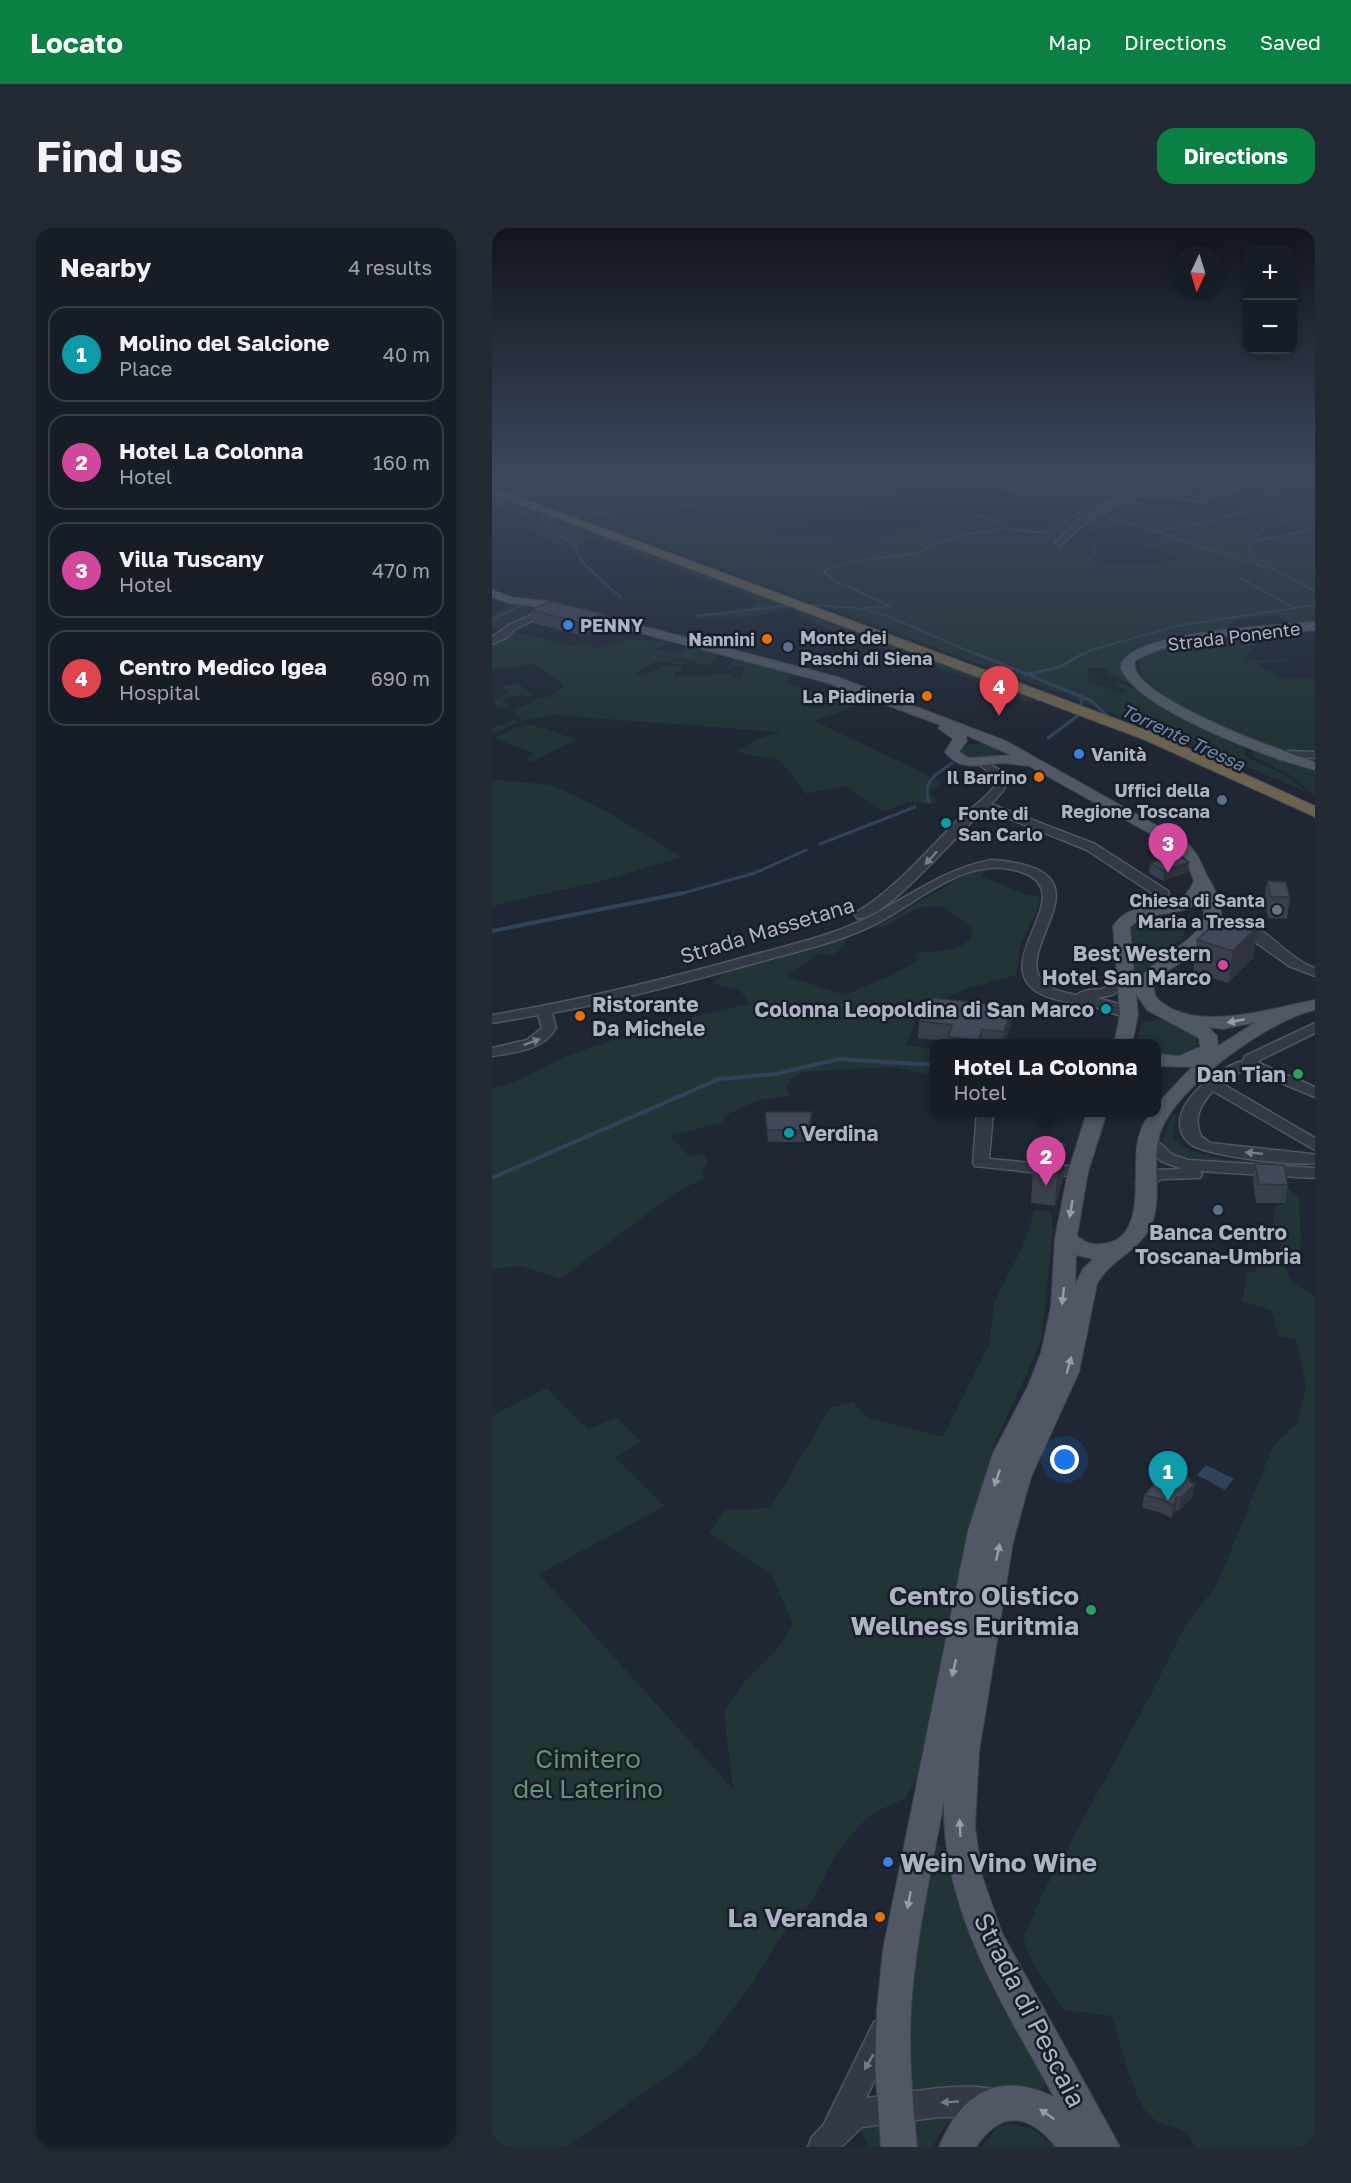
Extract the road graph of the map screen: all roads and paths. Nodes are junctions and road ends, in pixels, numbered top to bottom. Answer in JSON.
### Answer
{"nodes":[{"id":1,"x":691,"y":562,"type":"edge"},
{"id":2,"x":492,"y":597,"type":"edge"},
{"id":3,"x":549,"y":610,"type":"junction"},
{"id":4,"x":1315,"y":626,"type":"edge"},
{"id":5,"x":492,"y":641,"type":"edge"},
{"id":6,"x":989,"y":741,"type":"junction"},
{"id":7,"x":956,"y":745,"type":"junction"},
{"id":8,"x":1004,"y":755,"type":"junction"},
{"id":9,"x":1315,"y":755,"type":"edge"},
{"id":10,"x":1281,"y":757,"type":"junction"},
{"id":11,"x":983,"y":763,"type":"junction"},
{"id":12,"x":1315,"y":766,"type":"edge"},
{"id":13,"x":984,"y":805,"type":"junction"},
{"id":14,"x":1313,"y":805,"type":"edge"},
{"id":15,"x":1202,"y":881,"type":"junction"},
{"id":16,"x":1163,"y":894,"type":"dead end"},
{"id":17,"x":1212,"y":913,"type":"junction"},
{"id":18,"x":1188,"y":916,"type":"junction"},
{"id":19,"x":1191,"y":942,"type":"junction"},
{"id":20,"x":797,"y":947,"type":"junction"},
{"id":21,"x":1315,"y":972,"type":"edge"},
{"id":22,"x":1127,"y":980,"type":"junction"},
{"id":23,"x":1061,"y":994,"type":"junction"},
{"id":24,"x":1315,"y":1005,"type":"edge"},
{"id":25,"x":1293,"y":1009,"type":"junction"},
{"id":26,"x":544,"y":1011,"type":"junction"},
{"id":27,"x":1130,"y":1015,"type":"junction"},
{"id":28,"x":1170,"y":1016,"type":"junction"},
{"id":29,"x":492,"y":1019,"type":"edge"},
{"id":30,"x":1315,"y":1027,"type":"edge"},
{"id":31,"x":1126,"y":1039,"type":"edge"},
{"id":32,"x":1236,"y":1041,"type":"junction"},
{"id":33,"x":492,"y":1052,"type":"edge"},
{"id":34,"x":1207,"y":1053,"type":"junction"},
{"id":35,"x":1161,"y":1060,"type":"edge"},
{"id":36,"x":1252,"y":1066,"type":"junction"},
{"id":37,"x":1212,"y":1084,"type":"junction"},
{"id":38,"x":1315,"y":1092,"type":"edge"},
{"id":39,"x":1161,"y":1105,"type":"edge"},
{"id":40,"x":1161,"y":1108,"type":"edge"},
{"id":41,"x":985,"y":1117,"type":"edge"},
{"id":42,"x":1096,"y":1117,"type":"edge"},
{"id":43,"x":1155,"y":1117,"type":"edge"},
{"id":44,"x":1148,"y":1141,"type":"junction"},
{"id":45,"x":1314,"y":1161,"type":"edge"},
{"id":46,"x":1078,"y":1172,"type":"junction"},
{"id":47,"x":1226,"y":1174,"type":"junction"},
{"id":48,"x":1315,"y":1180,"type":"edge"},
{"id":49,"x":1144,"y":1183,"type":"junction"},
{"id":50,"x":1066,"y":1238,"type":"junction"},
{"id":51,"x":1122,"y":1246,"type":"junction"},
{"id":52,"x":894,"y":2010,"type":"junction"},
{"id":53,"x":1005,"y":2102,"type":"junction"},
{"id":54,"x":895,"y":2108,"type":"junction"},
{"id":55,"x":832,"y":2144,"type":"edge"},
{"id":56,"x":899,"y":2147,"type":"edge"},
{"id":57,"x":957,"y":2147,"type":"edge"},
{"id":58,"x":1078,"y":2147,"type":"edge"},
{"id":59,"x":1102,"y":2147,"type":"edge"}],
"edges":[{"from":1,"to":14,"type":"highway"},
{"from":2,"to":3,"type":"main road"},
{"from":2,"to":6,"type":"main road"},
{"from":3,"to":5,"type":"street"},
{"from":3,"to":7,"type":"main road"},
{"from":4,"to":10,"type":"main road","name":"Strada Ponente"},
{"from":6,"to":7,"type":"main road"},
{"from":6,"to":8,"type":"main road"},
{"from":7,"to":11,"type":"main road"},
{"from":8,"to":11,"type":"main road"},
{"from":8,"to":15,"type":"main road"},
{"from":9,"to":10,"type":"street"},
{"from":10,"to":12,"type":"main road","name":"Strada Ponente"},
{"from":11,"to":13,"type":"street"},
{"from":13,"to":16,"type":"street"},
{"from":13,"to":20,"type":"street","one_way":true},
{"from":15,"to":17,"type":"main road"},
{"from":15,"to":18,"type":"main road"},
{"from":17,"to":18,"type":"main road"},
{"from":17,"to":19,"type":"main road"},
{"from":17,"to":21,"type":"street"},
{"from":18,"to":19,"type":"main road"},
{"from":18,"to":22,"type":"main road"},
{"from":19,"to":28,"type":"main road"},
{"from":20,"to":23,"type":"street","name":"Strada Massetana"},
{"from":20,"to":26,"type":"street","name":"Strada Massetana"},
{"from":22,"to":23,"type":"street","name":"Strada Massetana"},
{"from":22,"to":27,"type":"main road"},
{"from":23,"to":27,"type":"street","name":"Strada Massetana"},
{"from":24,"to":25,"type":"main road"},
{"from":25,"to":28,"type":"main road","one_way":true},
{"from":25,"to":32,"type":"main road","name":"Strada di Pescaia"},
{"from":26,"to":29,"type":"street","name":"Strada Massetana"},
{"from":33,"to":26,"type":"street","one_way":true},
{"from":27,"to":31,"type":"main road"},
{"from":28,"to":34,"type":"main road"},
{"from":30,"to":36,"type":"street"},
{"from":32,"to":34,"type":"main road","name":"Strada di Pescaia"},
{"from":32,"to":40,"type":"main road","name":"Strada di Pescaia"},
{"from":34,"to":35,"type":"main road","name":"Strada di Pescaia"},
{"from":34,"to":39,"type":"main road","name":"Strada di Pescaia"},
{"from":36,"to":37,"type":"street"},
{"from":36,"to":38,"type":"street"},
{"from":37,"to":45,"type":"street"},
{"from":45,"to":37,"type":"street","one_way":true},
{"from":41,"to":46,"type":"street"},
{"from":42,"to":46,"type":"main road"},
{"from":43,"to":44,"type":"main road","name":"Strada di Pescaia"},
{"from":44,"to":45,"type":"street"},
{"from":44,"to":49,"type":"main road","name":"Strada di Pescaia"},
{"from":45,"to":47,"type":"street"},
{"from":46,"to":50,"type":"main road","one_way":true},
{"from":47,"to":48,"type":"street"},
{"from":47,"to":49,"type":"street"},
{"from":49,"to":51,"type":"main road","name":"Strada di Pescaia"},
{"from":50,"to":51,"type":"main road"},
{"from":50,"to":52,"type":"main road","one_way":true},
{"from":59,"to":51,"type":"main road","name":"Strada di Pescaia","one_way":true},
{"from":52,"to":54,"type":"main road"},
{"from":52,"to":55,"type":"street","one_way":true},
{"from":53,"to":54,"type":"street","one_way":true},
{"from":53,"to":57,"type":"main road"},
{"from":58,"to":53,"type":"main road","one_way":true},
{"from":54,"to":55,"type":"street"},
{"from":54,"to":56,"type":"main road"}]}
